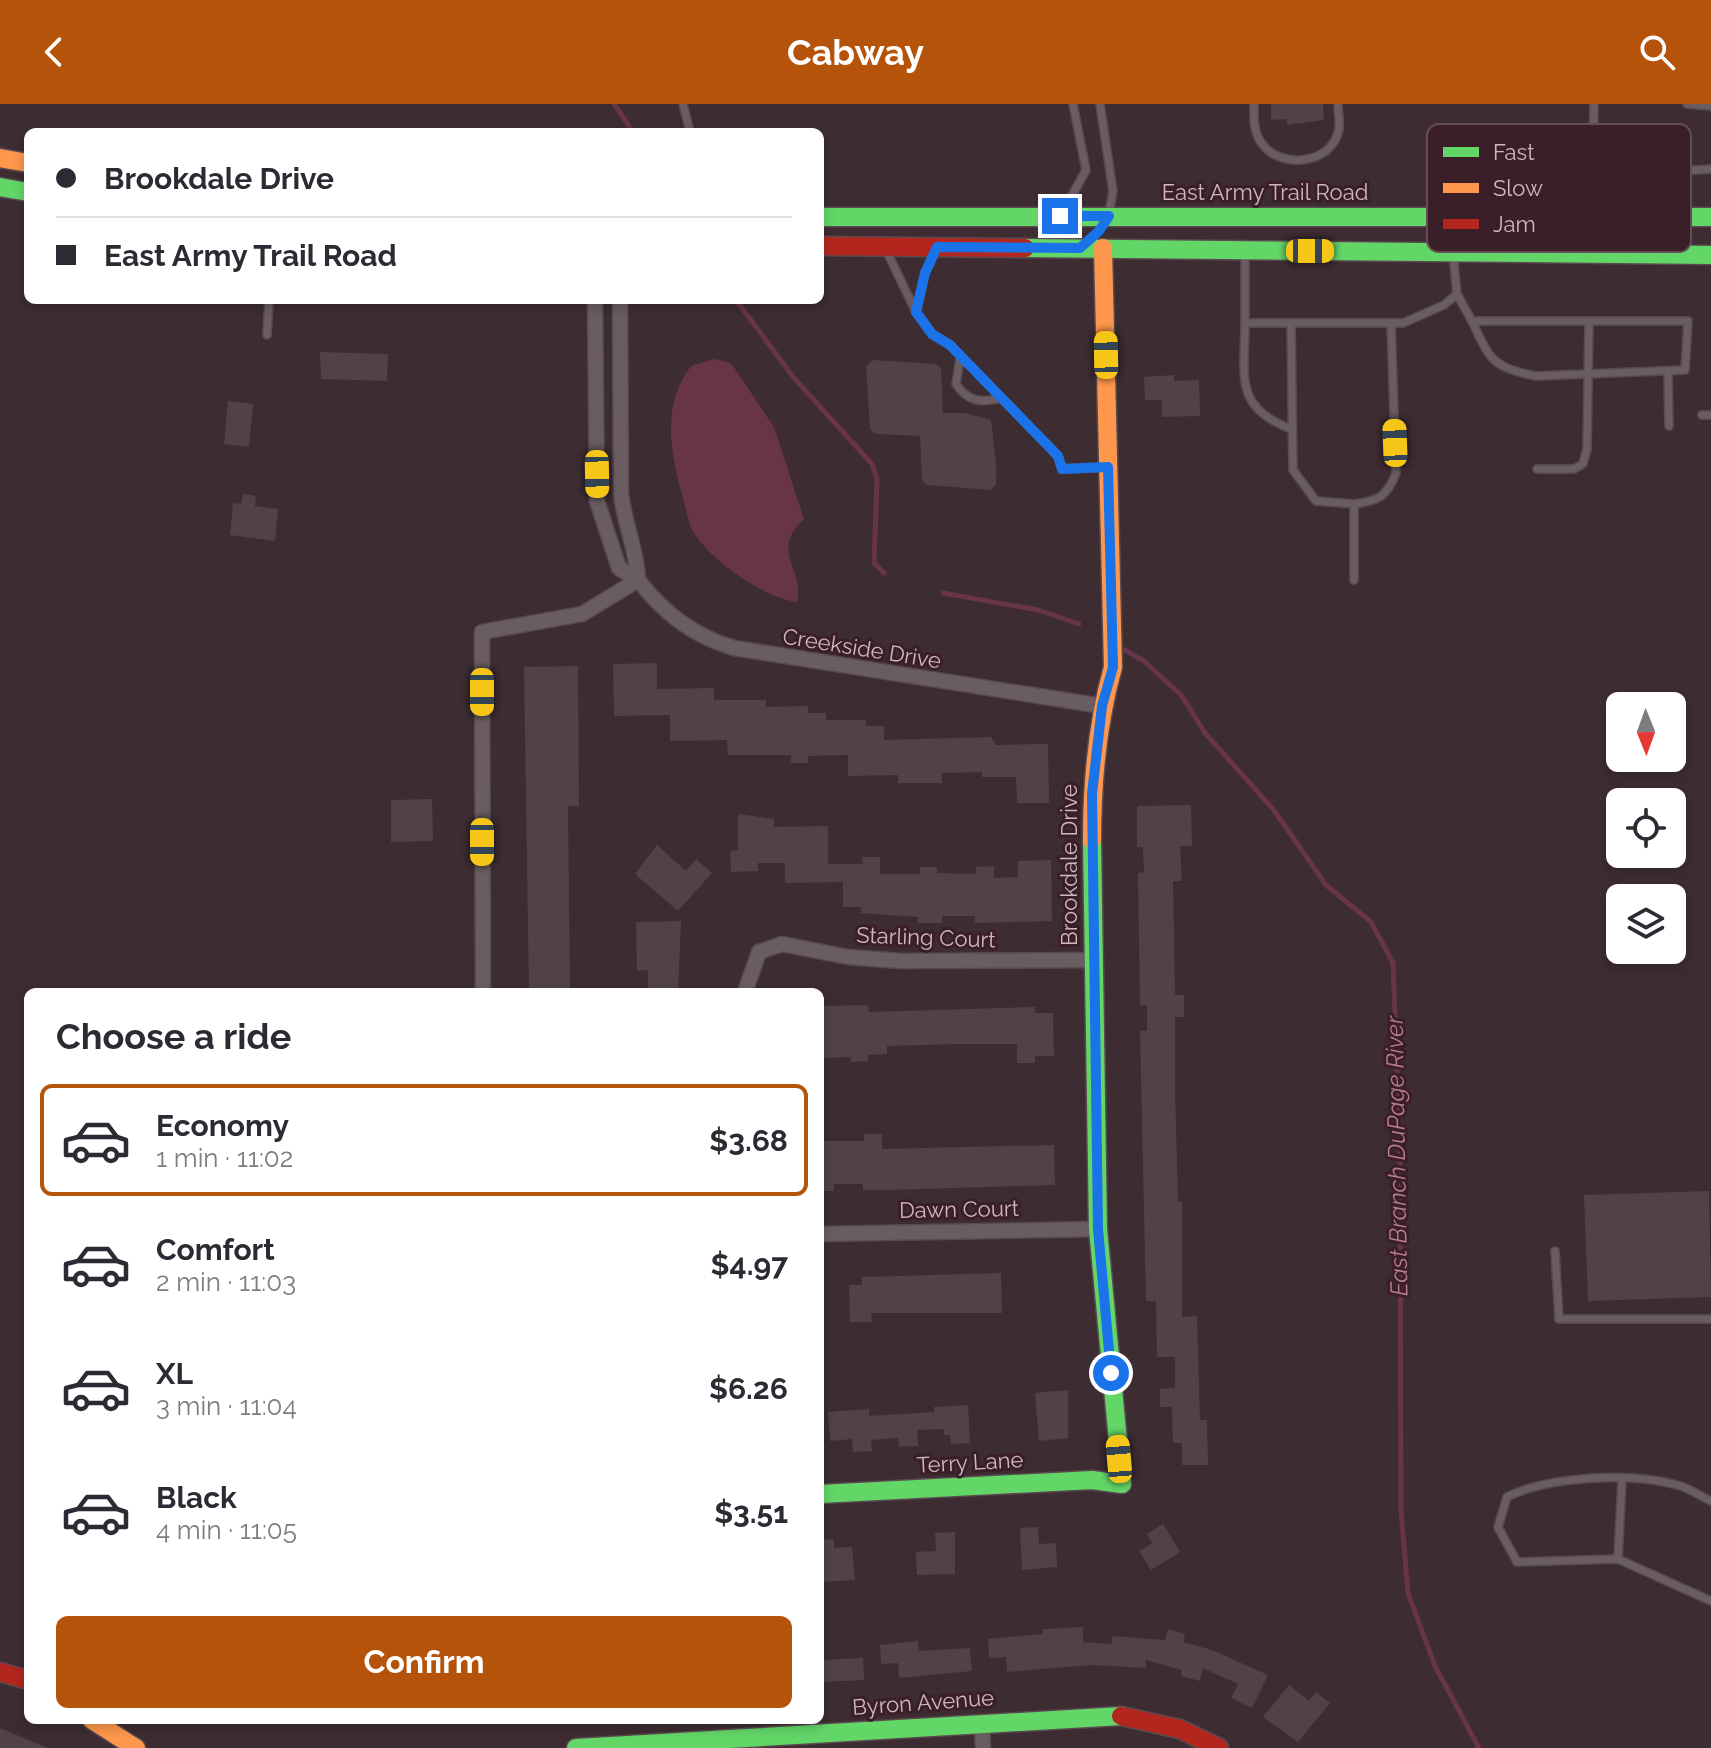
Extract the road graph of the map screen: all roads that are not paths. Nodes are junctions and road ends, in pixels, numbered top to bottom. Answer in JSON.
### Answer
{"nodes":[{"id":1,"x":683,"y":104,"type":"edge"},
{"id":2,"x":1073,"y":104,"type":"edge"},
{"id":3,"x":1100,"y":104,"type":"edge"},
{"id":4,"x":1254,"y":104,"type":"edge"},
{"id":5,"x":1338,"y":104,"type":"edge"},
{"id":6,"x":1594,"y":104,"type":"edge"},
{"id":7,"x":1601,"y":104,"type":"edge"},
{"id":8,"x":1687,"y":104,"type":"edge"},
{"id":9,"x":1711,"y":106,"type":"edge"},
{"id":10,"x":1594,"y":124,"type":"edge"},
{"id":11,"x":689,"y":128,"type":"edge"},
{"id":12,"x":0,"y":158,"type":"edge"},
{"id":13,"x":24,"y":162,"type":"edge"},
{"id":14,"x":1711,"y":169,"type":"edge"},
{"id":15,"x":1691,"y":170,"type":"edge"},
{"id":16,"x":0,"y":187,"type":"edge"},
{"id":17,"x":24,"y":191,"type":"edge"},
{"id":18,"x":1060,"y":216,"type":"junction"},
{"id":19,"x":1109,"y":216,"type":"junction"},
{"id":20,"x":1427,"y":216,"type":"edge"},
{"id":21,"x":824,"y":217,"type":"edge"},
{"id":22,"x":1691,"y":217,"type":"edge"},
{"id":23,"x":1711,"y":217,"type":"edge"},
{"id":24,"x":824,"y":246,"type":"edge"},
{"id":25,"x":884,"y":246,"type":"junction"},
{"id":26,"x":937,"y":247,"type":"junction"},
{"id":27,"x":1080,"y":248,"type":"junction"},
{"id":28,"x":1103,"y":248,"type":"junction"},
{"id":29,"x":1245,"y":250,"type":"junction"},
{"id":30,"x":1427,"y":252,"type":"edge"},
{"id":31,"x":1453,"y":252,"type":"joint"},
{"id":32,"x":1711,"y":255,"type":"edge"},
{"id":33,"x":1457,"y":294,"type":"junction"},
{"id":34,"x":269,"y":304,"type":"edge"},
{"id":35,"x":595,"y":304,"type":"edge"},
{"id":36,"x":620,"y":304,"type":"edge"},
{"id":37,"x":916,"y":312,"type":"junction"},
{"id":38,"x":1472,"y":321,"type":"junction"},
{"id":39,"x":1589,"y":322,"type":"junction"},
{"id":40,"x":1245,"y":323,"type":"junction"},
{"id":41,"x":1291,"y":323,"type":"junction"},
{"id":42,"x":1391,"y":323,"type":"junction"},
{"id":43,"x":267,"y":335,"type":"dead end"},
{"id":44,"x":960,"y":358,"type":"junction"},
{"id":45,"x":1668,"y":371,"type":"junction"},
{"id":46,"x":1587,"y":374,"type":"junction"},
{"id":47,"x":1001,"y":398,"type":"junction"},
{"id":48,"x":596,"y":420,"type":"junction"},
{"id":49,"x":620,"y":420,"type":"junction"},
{"id":50,"x":1669,"y":426,"type":"dead end"},
{"id":51,"x":1291,"y":429,"type":"junction"},
{"id":52,"x":1108,"y":467,"type":"junction"},
{"id":53,"x":1537,"y":469,"type":"dead end"},
{"id":54,"x":1354,"y":504,"type":"junction"},
{"id":55,"x":638,"y":580,"type":"junction"},
{"id":56,"x":1354,"y":580,"type":"dead end"},
{"id":57,"x":1102,"y":706,"type":"junction"},
{"id":58,"x":1093,"y":960,"type":"junction"},
{"id":59,"x":483,"y":988,"type":"edge"},
{"id":60,"x":746,"y":988,"type":"edge"},
{"id":61,"x":1098,"y":1229,"type":"junction"},
{"id":62,"x":824,"y":1234,"type":"edge"},
{"id":63,"x":1555,"y":1251,"type":"dead end"},
{"id":64,"x":1711,"y":1319,"type":"edge"},
{"id":65,"x":1622,"y":1480,"type":"junction"},
{"id":66,"x":1122,"y":1484,"type":"joint"},
{"id":67,"x":824,"y":1494,"type":"edge"},
{"id":68,"x":1711,"y":1501,"type":"edge"},
{"id":69,"x":1618,"y":1559,"type":"junction"},
{"id":70,"x":1711,"y":1601,"type":"edge"},
{"id":71,"x":0,"y":1672,"type":"edge"},
{"id":72,"x":24,"y":1679,"type":"edge"},
{"id":73,"x":982,"y":1722,"type":"junction"},
{"id":74,"x":97,"y":1724,"type":"edge"},
{"id":75,"x":757,"y":1742,"type":"edge"},
{"id":76,"x":128,"y":1747,"type":"edge"},
{"id":77,"x":576,"y":1748,"type":"edge"},
{"id":78,"x":983,"y":1748,"type":"edge"},
{"id":79,"x":1219,"y":1748,"type":"edge"}],
"edges":[{"from":1,"to":11,"type":"lane"},
{"from":2,"to":18,"type":"lane"},
{"from":3,"to":19,"type":"lane"},
{"from":4,"to":5,"type":"lane"},
{"from":6,"to":7,"type":"lane"},
{"from":6,"to":10,"type":"lane"},
{"from":8,"to":9,"type":"lane"},
{"from":12,"to":13,"type":"street"},
{"from":14,"to":15,"type":"lane"},
{"from":16,"to":17,"type":"street"},
{"from":18,"to":19,"type":"street","name":"East Army Trail Road"},
{"from":18,"to":21,"type":"street","name":"East Army Trail Road"},
{"from":19,"to":20,"type":"street","name":"East Army Trail Road"},
{"from":19,"to":27,"type":"street"},
{"from":22,"to":23,"type":"street","name":"East Army Trail Road"},
{"from":24,"to":25,"type":"street"},
{"from":25,"to":26,"type":"street"},
{"from":25,"to":37,"type":"lane"},
{"from":26,"to":27,"type":"street"},
{"from":26,"to":37,"type":"lane"},
{"from":27,"to":28,"type":"street"},
{"from":28,"to":29,"type":"street"},
{"from":28,"to":52,"type":"street","name":"Brookdale Drive"},
{"from":29,"to":30,"type":"street"},
{"from":29,"to":40,"type":"lane"},
{"from":31,"to":32,"type":"street"},
{"from":31,"to":33,"type":"lane"},
{"from":33,"to":38,"type":"lane"},
{"from":33,"to":42,"type":"lane"},
{"from":34,"to":43,"type":"lane"},
{"from":35,"to":48,"type":"street","name":"Creekside Drive"},
{"from":36,"to":49,"type":"street"},
{"from":37,"to":44,"type":"lane"},
{"from":38,"to":39,"type":"lane"},
{"from":38,"to":46,"type":"lane"},
{"from":39,"to":45,"type":"lane"},
{"from":39,"to":46,"type":"lane"},
{"from":40,"to":41,"type":"lane"},
{"from":40,"to":51,"type":"lane"},
{"from":41,"to":42,"type":"lane"},
{"from":41,"to":51,"type":"lane"},
{"from":42,"to":54,"type":"lane"},
{"from":44,"to":47,"type":"lane"},
{"from":44,"to":47,"type":"lane"},
{"from":45,"to":46,"type":"lane"},
{"from":45,"to":50,"type":"lane"},
{"from":46,"to":53,"type":"lane"},
{"from":47,"to":52,"type":"lane"},
{"from":48,"to":49,"type":"street"},
{"from":48,"to":55,"type":"street","name":"Creekside Drive"},
{"from":49,"to":55,"type":"street"},
{"from":51,"to":54,"type":"lane"},
{"from":52,"to":57,"type":"street","name":"Brookdale Drive"},
{"from":54,"to":56,"type":"lane"},
{"from":55,"to":57,"type":"street","name":"Creekside Drive"},
{"from":55,"to":59,"type":"street"},
{"from":57,"to":58,"type":"street","name":"Brookdale Drive"},
{"from":58,"to":60,"type":"street","name":"Starling Court"},
{"from":58,"to":61,"type":"street","name":"Brookdale Drive"},
{"from":61,"to":62,"type":"street","name":"Dawn Court"},
{"from":61,"to":66,"type":"street","name":"Brookdale Drive"},
{"from":63,"to":64,"type":"lane"},
{"from":65,"to":68,"type":"lane"},
{"from":65,"to":69,"type":"lane"},
{"from":65,"to":69,"type":"lane"},
{"from":66,"to":67,"type":"street","name":"Terry Lane"},
{"from":69,"to":70,"type":"lane"},
{"from":71,"to":72,"type":"street"},
{"from":73,"to":75,"type":"street","name":"Byron Avenue"},
{"from":73,"to":78,"type":"street"},
{"from":73,"to":79,"type":"street","name":"Byron Avenue"},
{"from":74,"to":76,"type":"street"},
{"from":75,"to":77,"type":"street","name":"Byron Avenue"}]}
